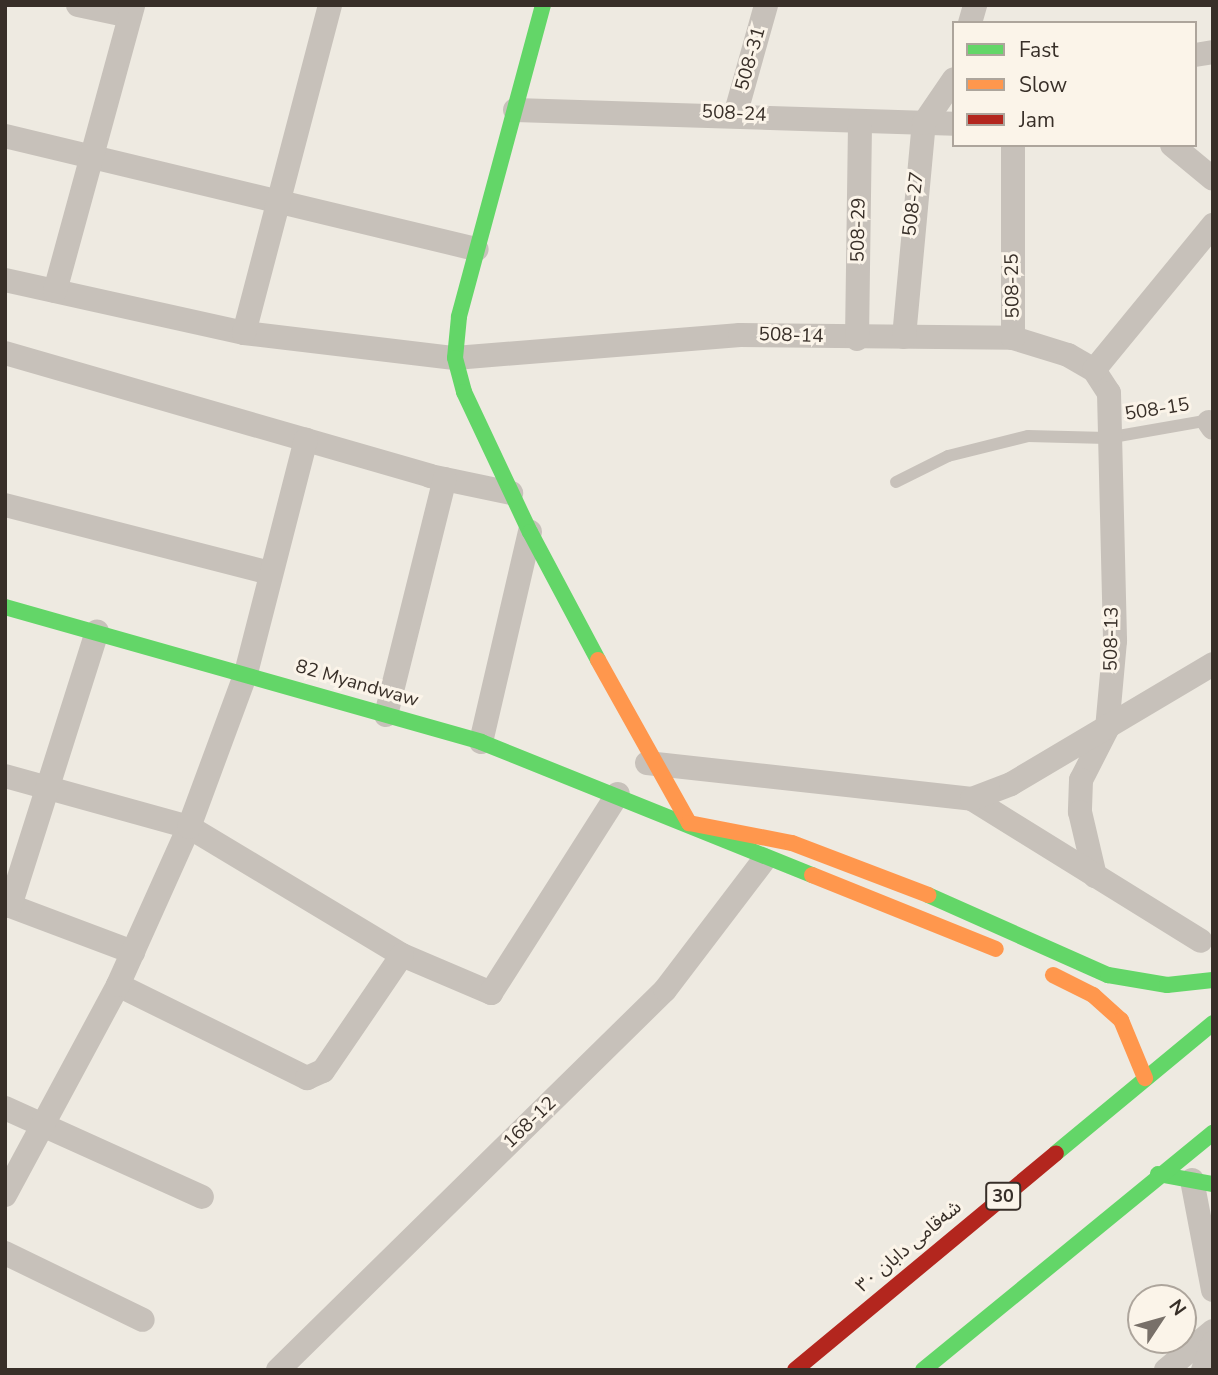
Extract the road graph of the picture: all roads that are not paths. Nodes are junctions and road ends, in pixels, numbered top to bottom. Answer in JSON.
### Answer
{"nodes":[{"id":1,"x":78,"y":5,"type":"edge"},
{"id":2,"x":330,"y":5,"type":"edge"},
{"id":3,"x":543,"y":5,"type":"edge"},
{"id":4,"x":766,"y":5,"type":"edge"},
{"id":5,"x":131,"y":11,"type":"edge"},
{"id":6,"x":952,"y":82,"type":"edge"},
{"id":7,"x":515,"y":110,"type":"junction"},
{"id":8,"x":736,"y":112,"type":"junction"},
{"id":9,"x":860,"y":122,"type":"junction"},
{"id":10,"x":924,"y":123,"type":"junction"},
{"id":11,"x":952,"y":124,"type":"edge"},
{"id":12,"x":5,"y":136,"type":"edge"},
{"id":13,"x":1013,"y":147,"type":"edge"},
{"id":14,"x":1174,"y":147,"type":"edge"},
{"id":15,"x":92,"y":155,"type":"junction"},
{"id":16,"x":1213,"y":179,"type":"edge"},
{"id":17,"x":277,"y":203,"type":"junction"},
{"id":18,"x":1213,"y":225,"type":"edge"},
{"id":19,"x":477,"y":249,"type":"junction"},
{"id":20,"x":5,"y":280,"type":"edge"},
{"id":21,"x":55,"y":291,"type":"junction"},
{"id":22,"x":244,"y":332,"type":"junction"},
{"id":23,"x":904,"y":337,"type":"junction"},
{"id":24,"x":1013,"y":338,"type":"junction"},
{"id":25,"x":857,"y":339,"type":"junction"},
{"id":26,"x":5,"y":353,"type":"edge"},
{"id":27,"x":455,"y":358,"type":"junction"},
{"id":28,"x":1094,"y":370,"type":"junction"},
{"id":29,"x":1211,"y":423,"type":"edge"},
{"id":30,"x":1107,"y":438,"type":"junction"},
{"id":31,"x":306,"y":440,"type":"junction"},
{"id":32,"x":445,"y":479,"type":"junction"},
{"id":33,"x":896,"y":482,"type":"dead end"},
{"id":34,"x":511,"y":493,"type":"junction"},
{"id":35,"x":5,"y":505,"type":"edge"},
{"id":36,"x":530,"y":532,"type":"junction"},
{"id":37,"x":269,"y":572,"type":"junction"},
{"id":38,"x":5,"y":607,"type":"edge"},
{"id":39,"x":97,"y":631,"type":"junction"},
{"id":40,"x":1213,"y":664,"type":"edge"},
{"id":41,"x":246,"y":673,"type":"junction"},
{"id":42,"x":1186,"y":682,"type":"junction"},
{"id":43,"x":1213,"y":686,"type":"edge"},
{"id":44,"x":386,"y":715,"type":"junction"},
{"id":45,"x":1107,"y":729,"type":"junction"},
{"id":46,"x":481,"y":742,"type":"junction"},
{"id":47,"x":647,"y":763,"type":"junction"},
{"id":48,"x":5,"y":776,"type":"edge"},
{"id":49,"x":47,"y":788,"type":"junction"},
{"id":50,"x":618,"y":794,"type":"junction"},
{"id":51,"x":972,"y":799,"type":"junction"},
{"id":52,"x":689,"y":824,"type":"junction"},
{"id":53,"x":189,"y":827,"type":"junction"},
{"id":54,"x":764,"y":860,"type":"junction"},
{"id":55,"x":1096,"y":876,"type":"junction"},
{"id":56,"x":8,"y":905,"type":"edge"},
{"id":57,"x":1201,"y":941,"type":"dead end"},
{"id":58,"x":133,"y":951,"type":"junction"},
{"id":59,"x":402,"y":955,"type":"junction"},
{"id":60,"x":1009,"y":955,"type":"dead end"},
{"id":61,"x":1032,"y":965,"type":"dead end"},
{"id":62,"x":1213,"y":980,"type":"edge"},
{"id":63,"x":118,"y":985,"type":"junction"},
{"id":64,"x":1213,"y":1023,"type":"edge"},
{"id":65,"x":1145,"y":1078,"type":"junction"},
{"id":66,"x":5,"y":1108,"type":"edge"},
{"id":67,"x":41,"y":1124,"type":"junction"},
{"id":68,"x":1213,"y":1133,"type":"edge"},
{"id":69,"x":1158,"y":1174,"type":"junction"},
{"id":70,"x":1202,"y":1182,"type":"edge"},
{"id":71,"x":5,"y":1195,"type":"edge"},
{"id":72,"x":202,"y":1197,"type":"dead end"},
{"id":73,"x":5,"y":1253,"type":"edge"},
{"id":74,"x":1213,"y":1290,"type":"edge"},
{"id":75,"x":143,"y":1320,"type":"dead end"},
{"id":76,"x":1213,"y":1331,"type":"edge"},
{"id":77,"x":1213,"y":1343,"type":"edge"},
{"id":78,"x":278,"y":1370,"type":"edge"},
{"id":79,"x":795,"y":1370,"type":"edge"},
{"id":80,"x":923,"y":1370,"type":"edge"},
{"id":81,"x":1166,"y":1370,"type":"edge"},
{"id":82,"x":1203,"y":1370,"type":"edge"}],
"edges":[{"from":1,"to":5,"type":"street"},
{"from":2,"to":17,"type":"street"},
{"from":3,"to":7,"type":"street"},
{"from":4,"to":8,"type":"street","name":"508-31"},
{"from":5,"to":15,"type":"street"},
{"from":6,"to":10,"type":"street","name":"508-27"},
{"from":7,"to":8,"type":"street","name":"508-24"},
{"from":7,"to":19,"type":"street"},
{"from":8,"to":9,"type":"street","name":"508-24"},
{"from":9,"to":10,"type":"street","name":"508-24"},
{"from":9,"to":25,"type":"street","name":"508-29"},
{"from":10,"to":11,"type":"street","name":"508-24"},
{"from":10,"to":23,"type":"street","name":"508-27"},
{"from":12,"to":15,"type":"street"},
{"from":13,"to":24,"type":"street","name":"508-25"},
{"from":14,"to":16,"type":"street"},
{"from":15,"to":17,"type":"street"},
{"from":15,"to":21,"type":"street"},
{"from":17,"to":19,"type":"street"},
{"from":17,"to":22,"type":"street"},
{"from":18,"to":28,"type":"street"},
{"from":19,"to":27,"type":"street"},
{"from":20,"to":21,"type":"street","name":"508-14"},
{"from":21,"to":22,"type":"street","name":"508-14"},
{"from":22,"to":27,"type":"street","name":"508-14"},
{"from":23,"to":24,"type":"street","name":"508-14"},
{"from":23,"to":25,"type":"street","name":"508-14"},
{"from":24,"to":28,"type":"street","name":"508-14"},
{"from":25,"to":27,"type":"street","name":"508-14"},
{"from":26,"to":31,"type":"street"},
{"from":27,"to":34,"type":"street"},
{"from":28,"to":30,"type":"street","name":"508-13"},
{"from":29,"to":30,"type":"lane","name":"508-15"},
{"from":30,"to":33,"type":"lane","name":"508-15"},
{"from":30,"to":45,"type":"street","name":"508-13"},
{"from":31,"to":32,"type":"street"},
{"from":31,"to":37,"type":"street"},
{"from":32,"to":34,"type":"street"},
{"from":32,"to":44,"type":"street"},
{"from":34,"to":36,"type":"street"},
{"from":35,"to":37,"type":"street"},
{"from":36,"to":46,"type":"street"},
{"from":36,"to":47,"type":"street"},
{"from":37,"to":41,"type":"street"},
{"from":38,"to":39,"type":"street","name":"82 Myandwaw"},
{"from":39,"to":41,"type":"street","name":"82 Myandwaw"},
{"from":39,"to":49,"type":"street"},
{"from":40,"to":42,"type":"street"},
{"from":41,"to":44,"type":"street","name":"82 Myandwaw"},
{"from":41,"to":53,"type":"street"},
{"from":42,"to":43,"type":"street"},
{"from":42,"to":45,"type":"street"},
{"from":44,"to":46,"type":"street","name":"82 Myandwaw"},
{"from":45,"to":51,"type":"street"},
{"from":45,"to":55,"type":"street","name":"508-13"},
{"from":46,"to":50,"type":"street","name":"82 Myandwaw"},
{"from":47,"to":51,"type":"street"},
{"from":47,"to":52,"type":"street"},
{"from":48,"to":49,"type":"street"},
{"from":49,"to":53,"type":"street"},
{"from":49,"to":56,"type":"street"},
{"from":50,"to":52,"type":"street","name":"82 Myandwaw"},
{"from":50,"to":59,"type":"street"},
{"from":51,"to":55,"type":"street"},
{"from":52,"to":54,"type":"street"},
{"from":52,"to":62,"type":"street"},
{"from":53,"to":58,"type":"street"},
{"from":53,"to":59,"type":"street"},
{"from":54,"to":60,"type":"street"},
{"from":54,"to":78,"type":"street","name":"168-12"},
{"from":55,"to":57,"type":"street"},
{"from":56,"to":58,"type":"street"},
{"from":58,"to":63,"type":"street"},
{"from":59,"to":63,"type":"street"},
{"from":61,"to":65,"type":"street"},
{"from":63,"to":67,"type":"street"},
{"from":64,"to":65,"type":"street","name":"شەقامی دابان ٣٠","number":"30"},
{"from":65,"to":79,"type":"street","name":"شەقامی دابان ٣٠","number":"30"},
{"from":66,"to":67,"type":"street"},
{"from":67,"to":71,"type":"street"},
{"from":67,"to":72,"type":"street"},
{"from":68,"to":69,"type":"street"},
{"from":69,"to":70,"type":"street"},
{"from":69,"to":80,"type":"street"},
{"from":70,"to":74,"type":"street"},
{"from":73,"to":75,"type":"street"},
{"from":76,"to":81,"type":"street"},
{"from":77,"to":82,"type":"street"}]}
